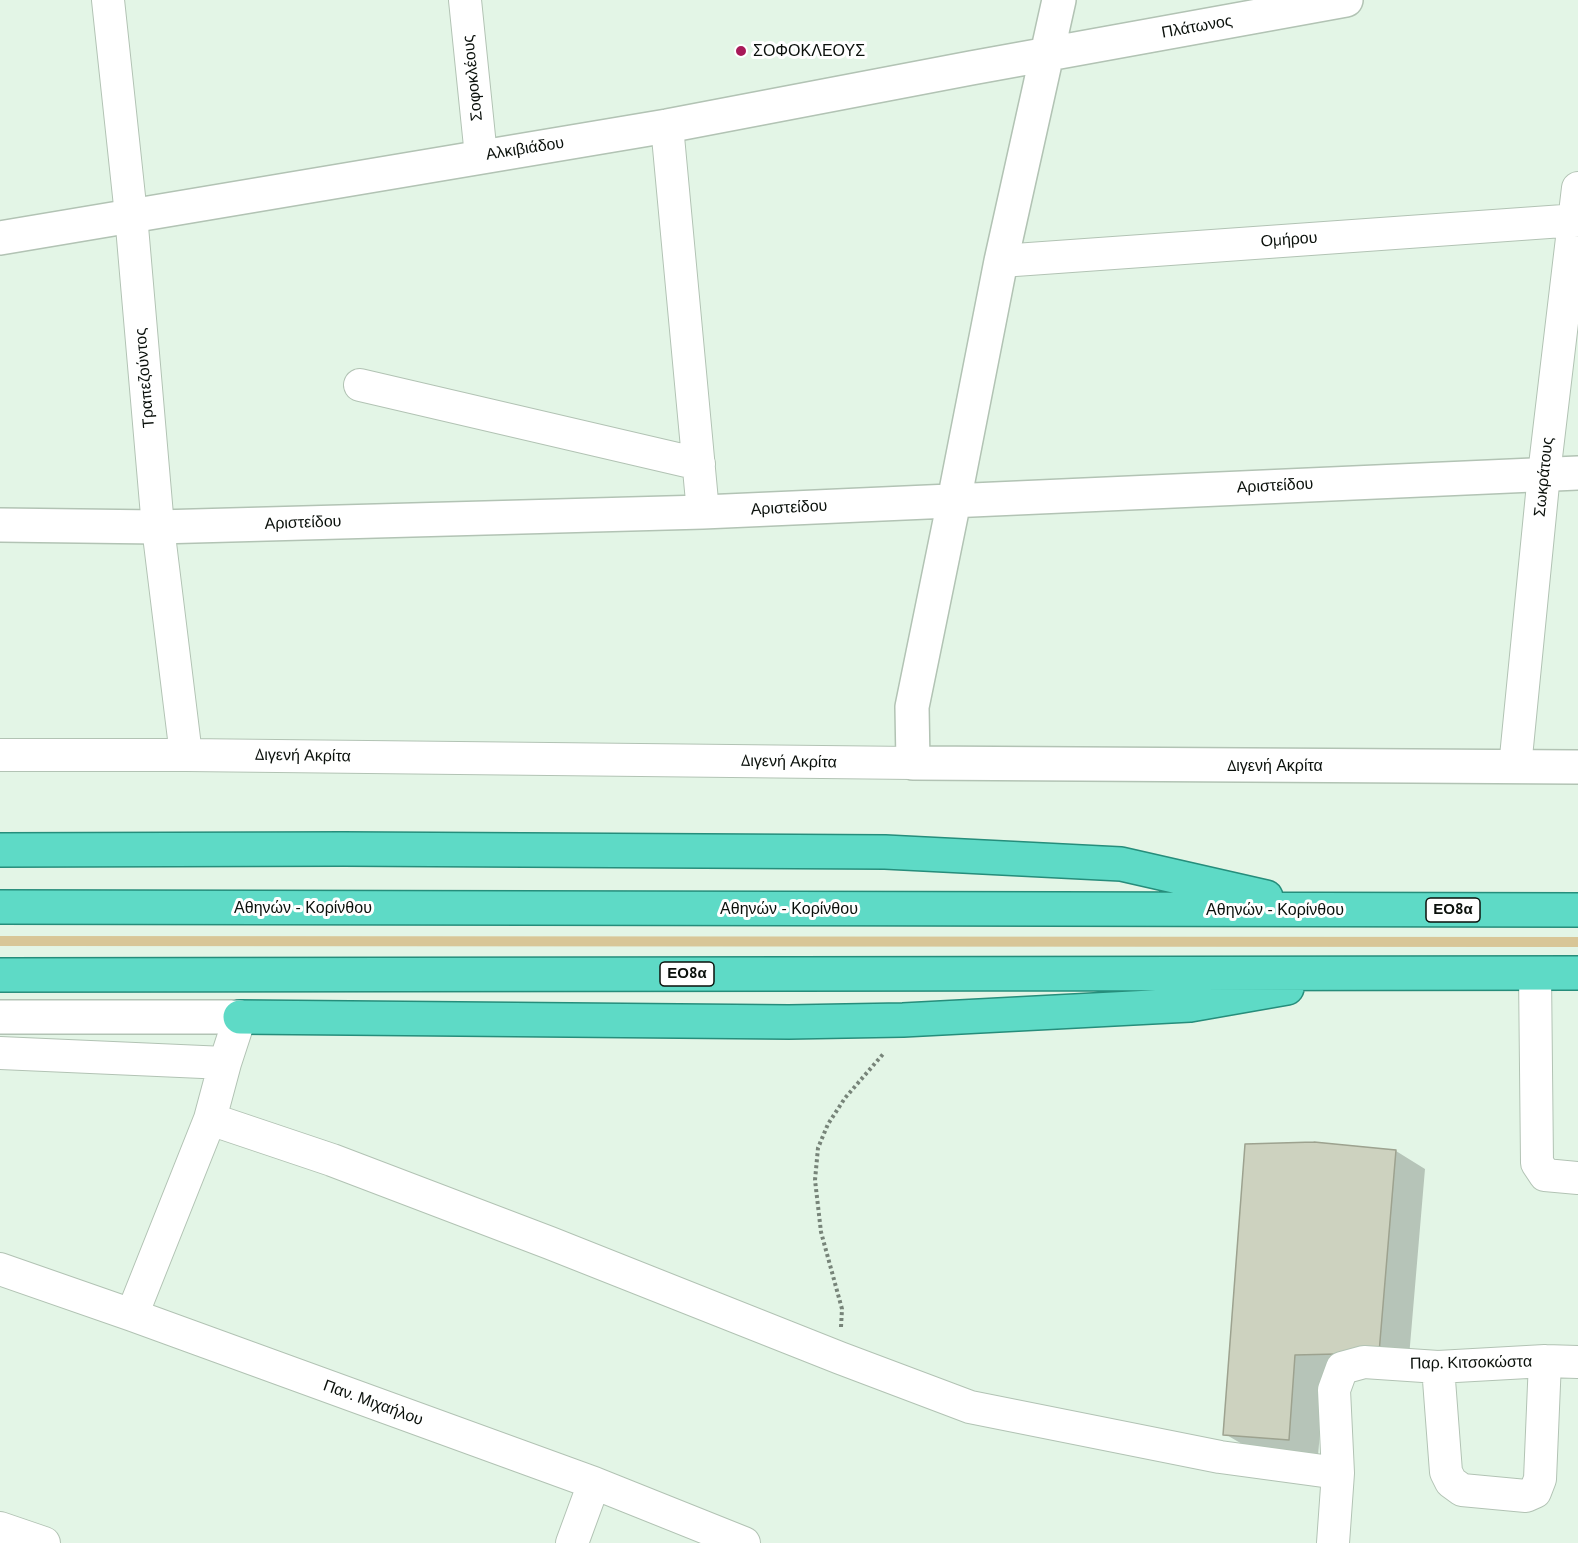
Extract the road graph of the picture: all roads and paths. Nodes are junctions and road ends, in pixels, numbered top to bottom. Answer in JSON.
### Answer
{"nodes":[{"id":1,"x":108,"y":0,"type":"edge"},
{"id":2,"x":465,"y":0,"type":"edge"},
{"id":3,"x":1059,"y":0,"type":"edge"},
{"id":4,"x":1346,"y":0,"type":"edge"},
{"id":5,"x":1048,"y":54,"type":"junction"},
{"id":6,"x":666,"y":126,"type":"junction"},
{"id":7,"x":482,"y":156,"type":"junction"},
{"id":8,"x":1578,"y":188,"type":"edge"},
{"id":9,"x":131,"y":215,"type":"junction"},
{"id":10,"x":1576,"y":220,"type":"edge"},
{"id":11,"x":0,"y":238,"type":"edge"},
{"id":12,"x":1001,"y":261,"type":"junction"},
{"id":13,"x":360,"y":385,"type":"dead end"},
{"id":14,"x":699,"y":464,"type":"junction"},
{"id":15,"x":1578,"y":473,"type":"edge"},
{"id":16,"x":1544,"y":474,"type":"junction"},
{"id":17,"x":954,"y":501,"type":"junction"},
{"id":18,"x":703,"y":512,"type":"junction"},
{"id":19,"x":0,"y":525,"type":"edge"},
{"id":20,"x":158,"y":527,"type":"junction"},
{"id":21,"x":0,"y":755,"type":"edge"},
{"id":22,"x":186,"y":755,"type":"junction"},
{"id":23,"x":913,"y":763,"type":"junction"},
{"id":24,"x":1515,"y":767,"type":"junction"},
{"id":25,"x":1578,"y":767,"type":"edge"},
{"id":26,"x":0,"y":850,"type":"edge"},
{"id":27,"x":0,"y":907,"type":"edge"},
{"id":28,"x":1327,"y":910,"type":"junction"},
{"id":29,"x":1578,"y":910,"type":"edge"},
{"id":30,"x":1375,"y":973,"type":"junction"},
{"id":31,"x":1534,"y":973,"type":"junction"},
{"id":32,"x":1578,"y":973,"type":"edge"},
{"id":33,"x":0,"y":975,"type":"edge"},
{"id":34,"x":0,"y":1017,"type":"edge"},
{"id":35,"x":240,"y":1017,"type":"junction"},
{"id":36,"x":903,"y":1020,"type":"junction"},
{"id":37,"x":0,"y":1053,"type":"edge"},
{"id":38,"x":225,"y":1063,"type":"junction"},
{"id":39,"x":210,"y":1119,"type":"junction"},
{"id":40,"x":1578,"y":1178,"type":"edge"},
{"id":41,"x":0,"y":1269,"type":"edge"},
{"id":42,"x":132,"y":1315,"type":"junction"},
{"id":43,"x":840,"y":1358,"type":"junction"},
{"id":44,"x":1545,"y":1361,"type":"junction"},
{"id":45,"x":1578,"y":1362,"type":"edge"},
{"id":46,"x":1438,"y":1367,"type":"junction"},
{"id":47,"x":1338,"y":1473,"type":"junction"},
{"id":48,"x":594,"y":1483,"type":"junction"},
{"id":49,"x":0,"y":1528,"type":"edge"},
{"id":50,"x":44,"y":1543,"type":"edge"},
{"id":51,"x":572,"y":1543,"type":"edge"},
{"id":52,"x":744,"y":1543,"type":"edge"},
{"id":53,"x":1333,"y":1543,"type":"edge"}],
"edges":[{"from":1,"to":9,"type":"street","name":"Τραπεζούντος"},
{"from":2,"to":7,"type":"street","name":"Σοφοκλέους"},
{"from":3,"to":5,"type":"street"},
{"from":4,"to":5,"type":"street","name":"Πλάτωνος"},
{"from":5,"to":6,"type":"street","name":"Αλκιβιάδου"},
{"from":5,"to":12,"type":"street"},
{"from":6,"to":7,"type":"street","name":"Αλκιβιάδου"},
{"from":6,"to":14,"type":"street"},
{"from":7,"to":9,"type":"street","name":"Αλκιβιάδου"},
{"from":8,"to":10,"type":"street","name":"Σωκράτους"},
{"from":9,"to":11,"type":"street","name":"Αλκιβιάδου"},
{"from":9,"to":20,"type":"street","name":"Τραπεζούντος"},
{"from":10,"to":12,"type":"street","name":"Ομήρου"},
{"from":10,"to":16,"type":"street","name":"Σωκράτους"},
{"from":12,"to":17,"type":"street"},
{"from":13,"to":14,"type":"street"},
{"from":14,"to":18,"type":"street"},
{"from":15,"to":16,"type":"street","name":"Αριστείδου"},
{"from":16,"to":17,"type":"street","name":"Αριστείδου"},
{"from":16,"to":24,"type":"street","name":"Σωκράτους"},
{"from":17,"to":18,"type":"street","name":"Αριστείδου"},
{"from":17,"to":23,"type":"street"},
{"from":18,"to":20,"type":"street","name":"Αριστείδου"},
{"from":19,"to":20,"type":"street","name":"Αριστείδου"},
{"from":20,"to":22,"type":"street","name":"Τραπεζούντος"},
{"from":21,"to":22,"type":"street","name":"Διγενή Ακρίτα"},
{"from":22,"to":23,"type":"street","name":"Διγενή Ακρίτα"},
{"from":23,"to":24,"type":"street","name":"Διγενή Ακρίτα"},
{"from":24,"to":25,"type":"street","name":"Διγενή Ακρίτα"},
{"from":26,"to":28,"type":"highway"},
{"from":27,"to":28,"type":"highway","name":"Αθηνών - Κορίνθου","number":"ΕΟ8α"},
{"from":28,"to":29,"type":"highway","name":"Αθηνών - Κορίνθου","number":"ΕΟ8α"},
{"from":30,"to":31,"type":"highway","number":"ΕΟ8α"},
{"from":30,"to":33,"type":"highway","number":"ΕΟ8α"},
{"from":30,"to":36,"type":"highway"},
{"from":31,"to":32,"type":"highway","number":"ΕΟ8α"},
{"from":31,"to":40,"type":"street"},
{"from":34,"to":35,"type":"street"},
{"from":35,"to":36,"type":"highway"},
{"from":35,"to":38,"type":"street"},
{"from":36,"to":43,"type":"path"},
{"from":37,"to":38,"type":"street"},
{"from":38,"to":39,"type":"street"},
{"from":39,"to":42,"type":"street"},
{"from":39,"to":43,"type":"street"},
{"from":41,"to":42,"type":"street","name":"Παν. Μιχαήλου"},
{"from":42,"to":48,"type":"street","name":"Παν. Μιχαήλου"},
{"from":43,"to":47,"type":"street"},
{"from":44,"to":45,"type":"street","name":"Παρ. Κιτσοκώστα"},
{"from":44,"to":46,"type":"street","name":"Παρ. Κιτσοκώστα"},
{"from":44,"to":46,"type":"street"},
{"from":46,"to":47,"type":"street","name":"Παρ. Κιτσοκώστα"},
{"from":47,"to":53,"type":"street"},
{"from":48,"to":51,"type":"street"},
{"from":48,"to":52,"type":"street","name":"Παν. Μιχαήλου"},
{"from":49,"to":50,"type":"street"}]}
